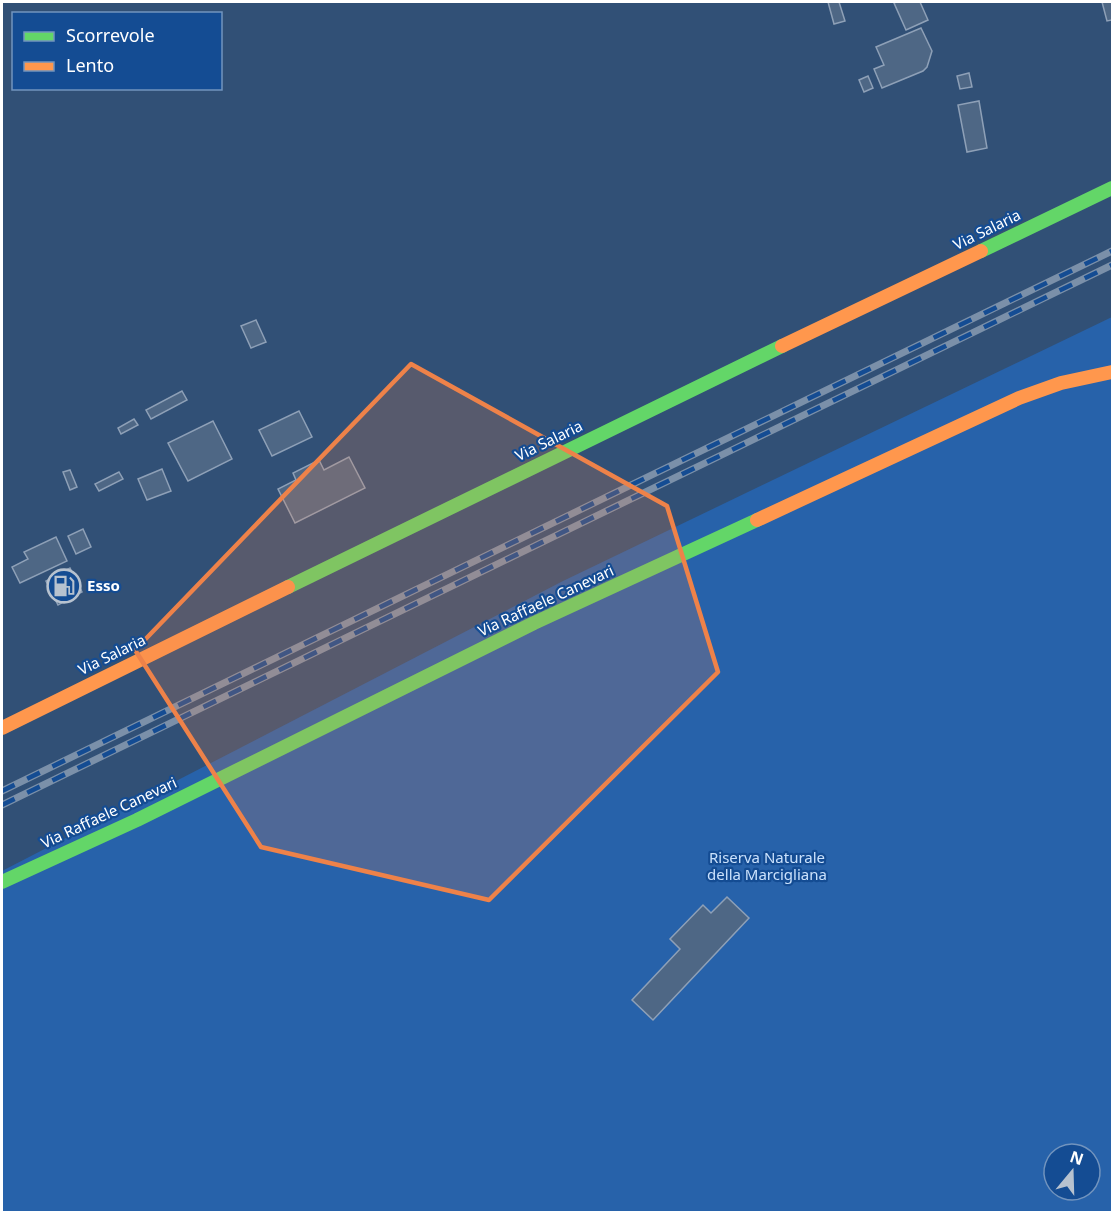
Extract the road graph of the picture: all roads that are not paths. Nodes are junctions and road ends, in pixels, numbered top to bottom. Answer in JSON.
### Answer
{"nodes":[{"id":1,"x":1113,"y":188,"type":"edge"},
{"id":2,"x":1113,"y":372,"type":"edge"},
{"id":3,"x":2,"y":728,"type":"edge"},
{"id":4,"x":2,"y":882,"type":"edge"}],
"edges":[{"from":1,"to":3,"type":"main road","name":"Via Salaria"},
{"from":2,"to":4,"type":"main road","name":"Via Raffaele Canevari"}]}
